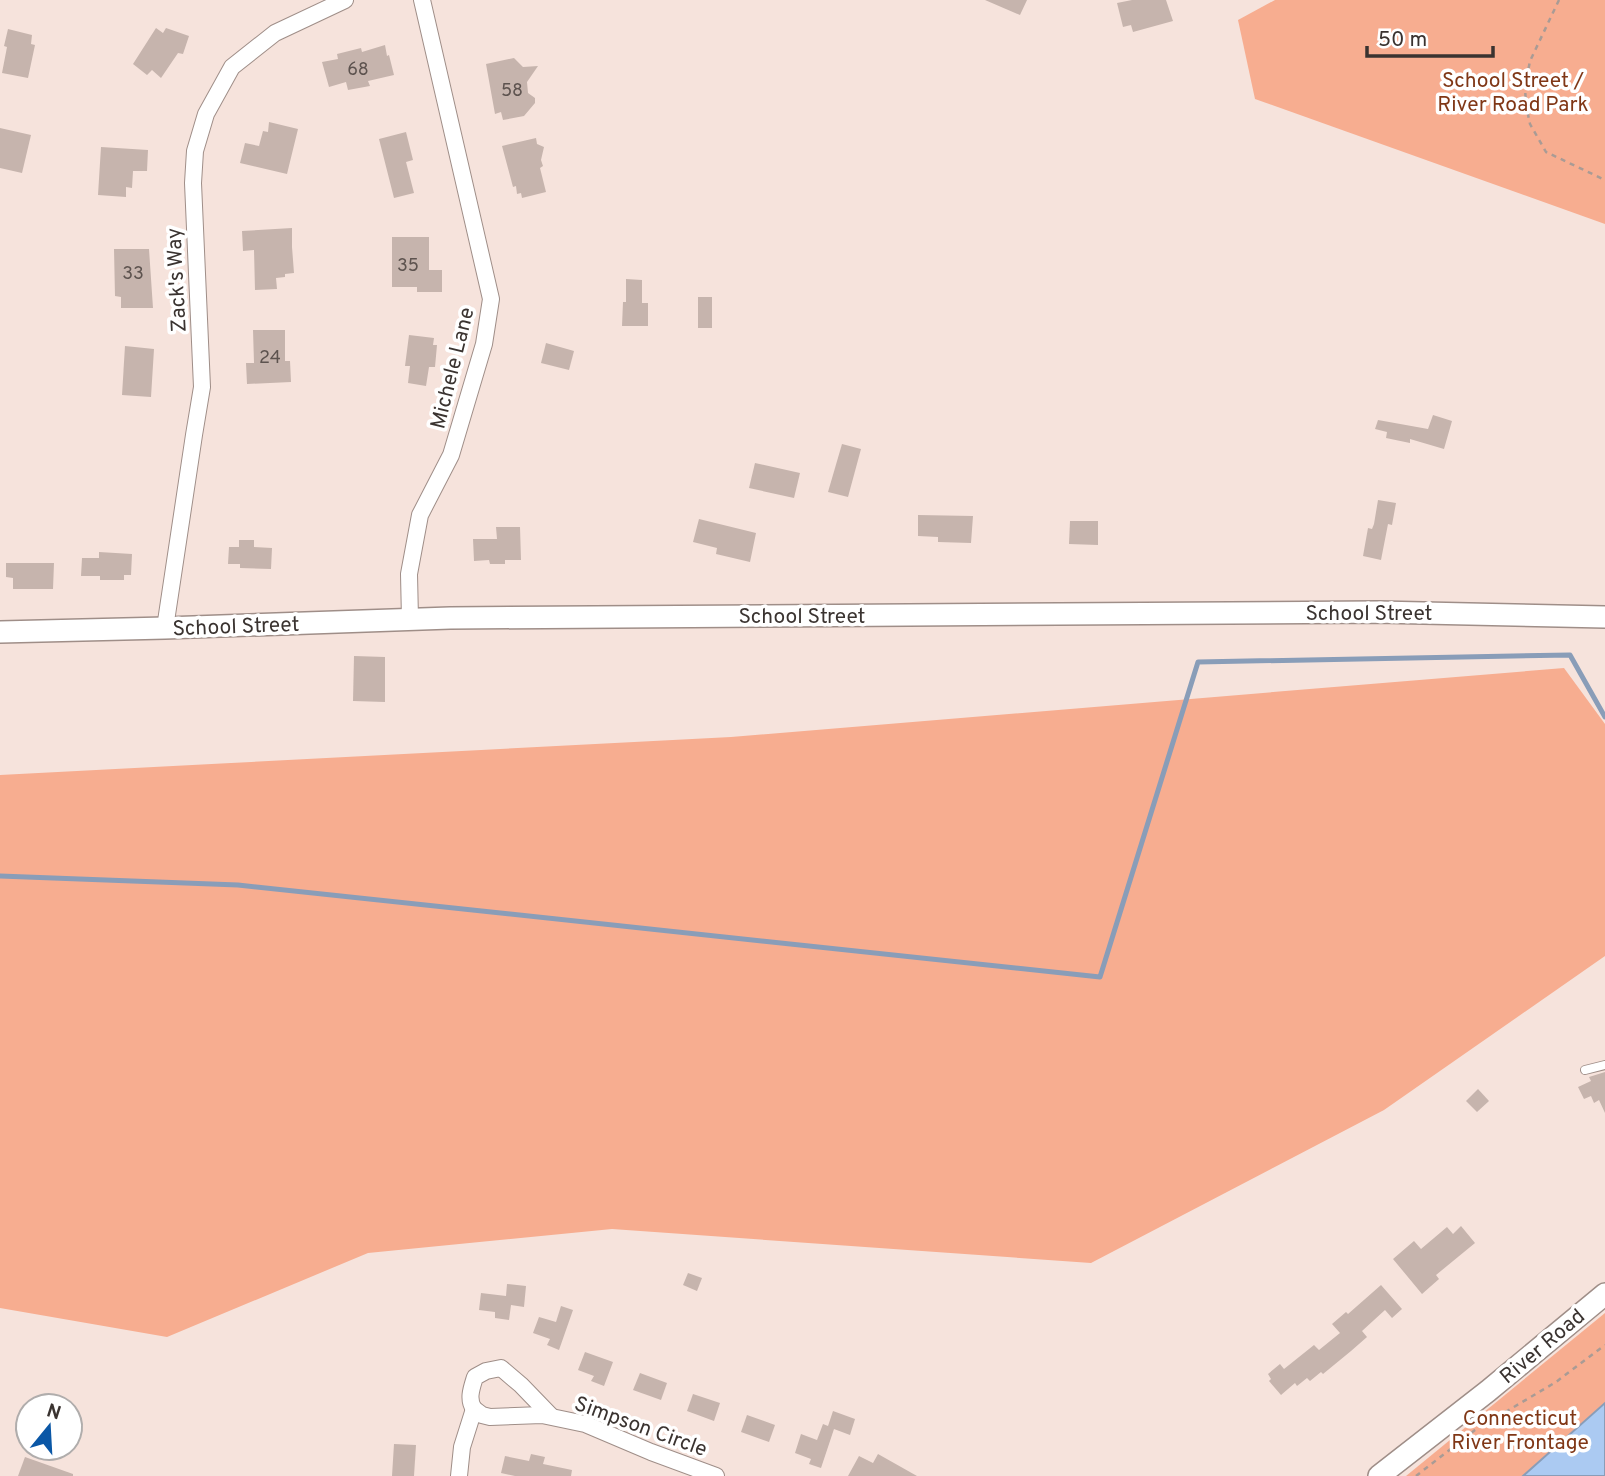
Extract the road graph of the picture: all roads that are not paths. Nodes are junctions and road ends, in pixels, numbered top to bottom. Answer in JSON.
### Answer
{"nodes":[{"id":1,"x":345,"y":0,"type":"edge"},
{"id":2,"x":422,"y":0,"type":"edge"},
{"id":3,"x":1605,"y":617,"type":"edge"},
{"id":4,"x":410,"y":619,"type":"junction"},
{"id":5,"x":165,"y":628,"type":"junction"},
{"id":6,"x":0,"y":632,"type":"edge"},
{"id":7,"x":1605,"y":1065,"type":"edge"},
{"id":8,"x":1585,"y":1070,"type":"dead end"},
{"id":9,"x":1605,"y":1294,"type":"edge"},
{"id":10,"x":474,"y":1409,"type":"junction"},
{"id":11,"x":551,"y":1416,"type":"junction"},
{"id":12,"x":459,"y":1476,"type":"edge"},
{"id":13,"x":716,"y":1476,"type":"edge"},
{"id":14,"x":1379,"y":1476,"type":"edge"}],
"edges":[{"from":1,"to":5,"type":"street","name":"Zack's Way"},
{"from":2,"to":4,"type":"street","name":"Michele Lane"},
{"from":3,"to":4,"type":"street","name":"School Street"},
{"from":4,"to":5,"type":"street","name":"School Street"},
{"from":5,"to":6,"type":"street","name":"School Street"},
{"from":7,"to":8,"type":"lane"},
{"from":9,"to":14,"type":"street","name":"River Road"},
{"from":10,"to":11,"type":"street","name":"Simpson Circle"},
{"from":10,"to":11,"type":"street","name":"Simpson Circle"},
{"from":10,"to":12,"type":"street","name":"Simpson Circle"},
{"from":11,"to":13,"type":"street","name":"Simpson Circle"}]}
